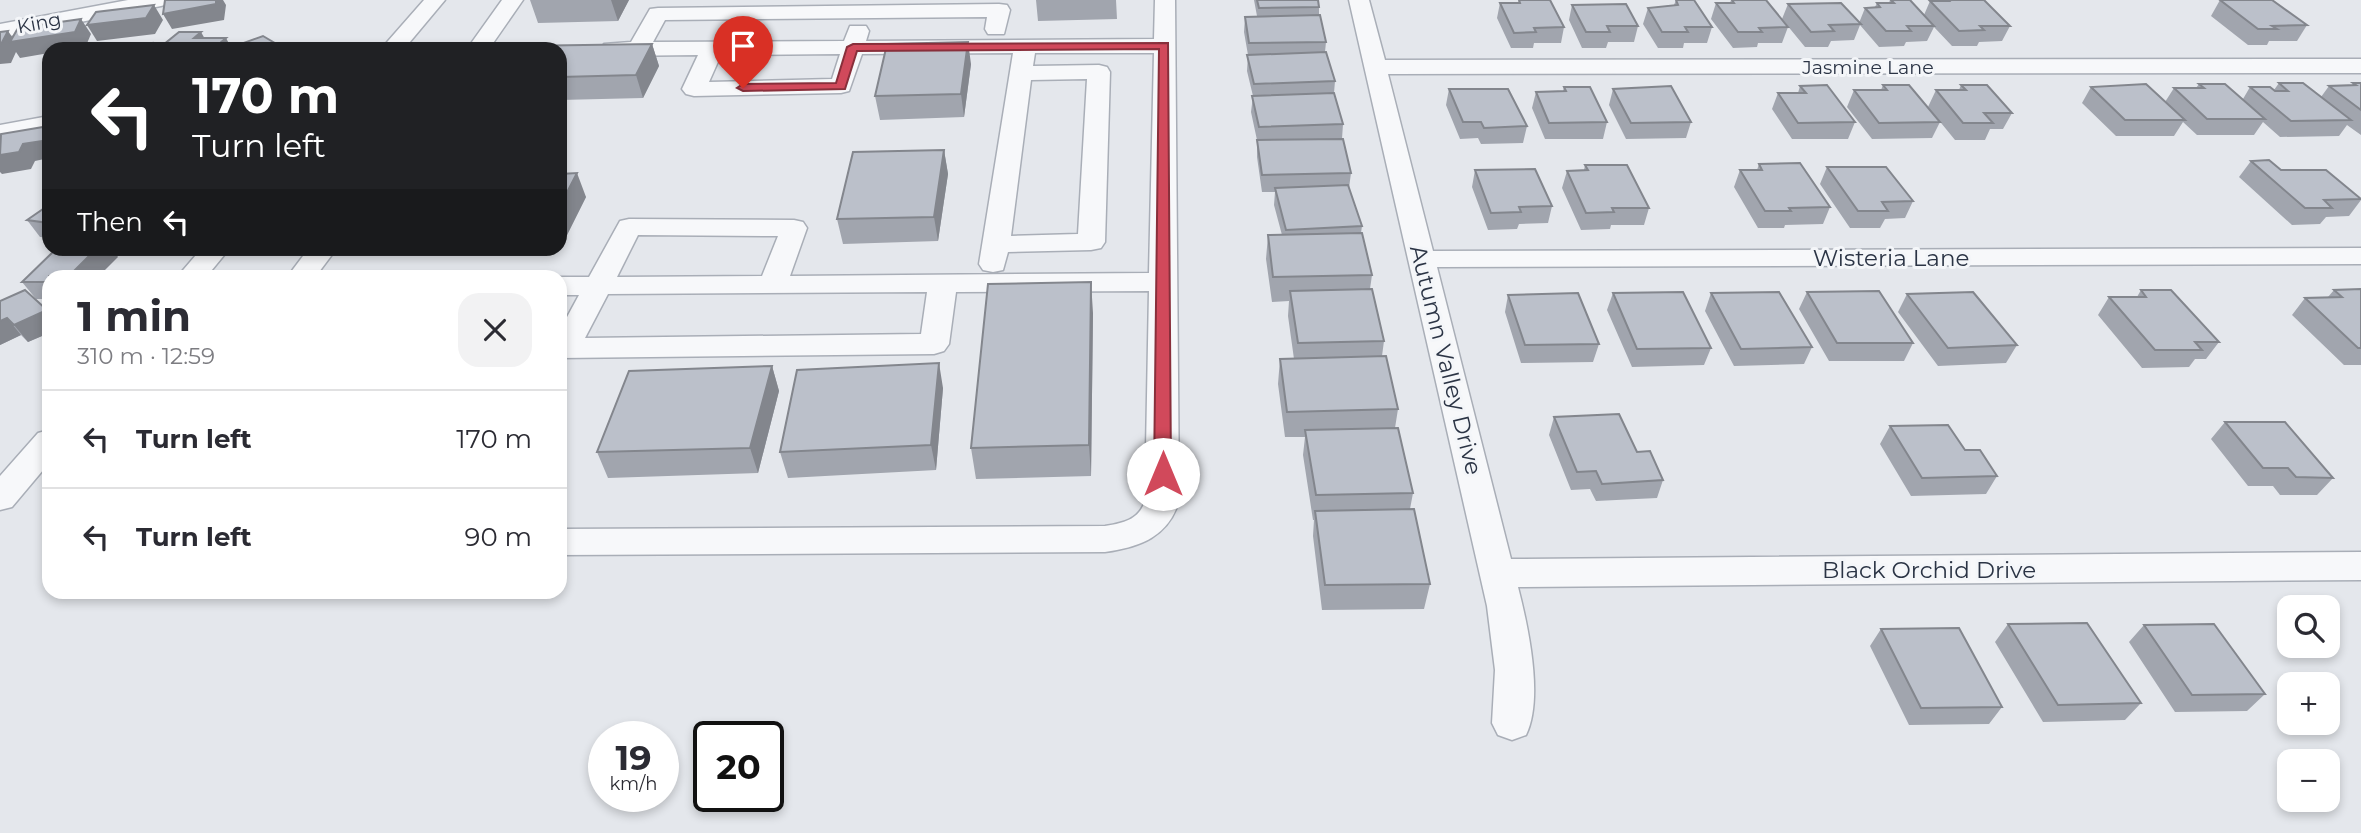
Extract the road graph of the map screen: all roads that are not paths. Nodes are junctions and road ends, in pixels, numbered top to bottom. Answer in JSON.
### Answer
{"nodes":[{"id":1,"x":161,"y":0,"type":"edge"},
{"id":2,"x":435,"y":0,"type":"edge"},
{"id":3,"x":513,"y":0,"type":"edge"},
{"id":4,"x":1165,"y":0,"type":"edge"},
{"id":5,"x":1359,"y":0,"type":"edge"},
{"id":6,"x":865,"y":12,"type":"junction"},
{"id":7,"x":996,"y":29,"type":"dead end"},
{"id":8,"x":0,"y":31,"type":"edge"},
{"id":9,"x":398,"y":42,"type":"edge"},
{"id":10,"x":483,"y":42,"type":"edge"},
{"id":11,"x":1164,"y":46,"type":"junction"},
{"id":12,"x":853,"y":47,"type":"junction"},
{"id":13,"x":1024,"y":47,"type":"junction"},
{"id":14,"x":639,"y":48,"type":"junction"},
{"id":15,"x":713,"y":48,"type":"junction"},
{"id":16,"x":585,"y":49,"type":"edge"},
{"id":17,"x":2361,"y":66,"type":"edge"},
{"id":18,"x":1375,"y":67,"type":"junction"},
{"id":19,"x":1020,"y":74,"type":"junction"},
{"id":20,"x":42,"y":123,"type":"edge"},
{"id":21,"x":0,"y":132,"type":"edge"},
{"id":22,"x":996,"y":244,"type":"junction"},
{"id":23,"x":210,"y":256,"type":"edge"},
{"id":24,"x":318,"y":256,"type":"edge"},
{"id":25,"x":2361,"y":256,"type":"edge"},
{"id":26,"x":1422,"y":259,"type":"junction"},
{"id":27,"x":197,"y":270,"type":"edge"},
{"id":28,"x":307,"y":270,"type":"edge"},
{"id":29,"x":1163,"y":282,"type":"junction"},
{"id":30,"x":943,"y":283,"type":"junction"},
{"id":31,"x":990,"y":283,"type":"junction"},
{"id":32,"x":773,"y":284,"type":"junction"},
{"id":33,"x":598,"y":285,"type":"junction"},
{"id":34,"x":567,"y":286,"type":"edge"},
{"id":35,"x":567,"y":339,"type":"edge"},
{"id":36,"x":567,"y":348,"type":"edge"},
{"id":37,"x":42,"y":449,"type":"edge"},
{"id":38,"x":0,"y":498,"type":"edge"},
{"id":39,"x":567,"y":542,"type":"edge"},
{"id":40,"x":2361,"y":566,"type":"edge"},
{"id":41,"x":1497,"y":573,"type":"junction"},
{"id":42,"x":1512,"y":723,"type":"dead end"}],
"edges":[{"from":1,"to":8,"type":"street","name":"King"},
{"from":2,"to":9,"type":"street"},
{"from":3,"to":10,"type":"street"},
{"from":4,"to":11,"type":"street"},
{"from":5,"to":18,"type":"street","name":"Autumn Valley Drive"},
{"from":6,"to":7,"type":"street"},
{"from":6,"to":12,"type":"street"},
{"from":6,"to":14,"type":"street"},
{"from":11,"to":13,"type":"street"},
{"from":11,"to":29,"type":"street"},
{"from":12,"to":13,"type":"street"},
{"from":12,"to":15,"type":"street"},
{"from":12,"to":15,"type":"street"},
{"from":13,"to":19,"type":"street"},
{"from":14,"to":15,"type":"street"},
{"from":14,"to":16,"type":"street"},
{"from":17,"to":18,"type":"street","name":"Jasmine Lane"},
{"from":18,"to":26,"type":"street","name":"Autumn Valley Drive"},
{"from":19,"to":22,"type":"street"},
{"from":19,"to":22,"type":"street"},
{"from":20,"to":21,"type":"street"},
{"from":22,"to":31,"type":"street"},
{"from":23,"to":27,"type":"street"},
{"from":24,"to":28,"type":"street"},
{"from":25,"to":26,"type":"street","name":"Wisteria Lane"},
{"from":26,"to":41,"type":"street","name":"Autumn Valley Drive"},
{"from":29,"to":31,"type":"street"},
{"from":29,"to":39,"type":"street"},
{"from":30,"to":31,"type":"street"},
{"from":30,"to":32,"type":"street"},
{"from":30,"to":36,"type":"street"},
{"from":32,"to":33,"type":"street"},
{"from":32,"to":33,"type":"street"},
{"from":33,"to":34,"type":"street"},
{"from":33,"to":35,"type":"street"},
{"from":37,"to":38,"type":"street"},
{"from":40,"to":41,"type":"street","name":"Black Orchid Drive"},
{"from":41,"to":42,"type":"street","name":"Autumn Valley Drive"}]}
